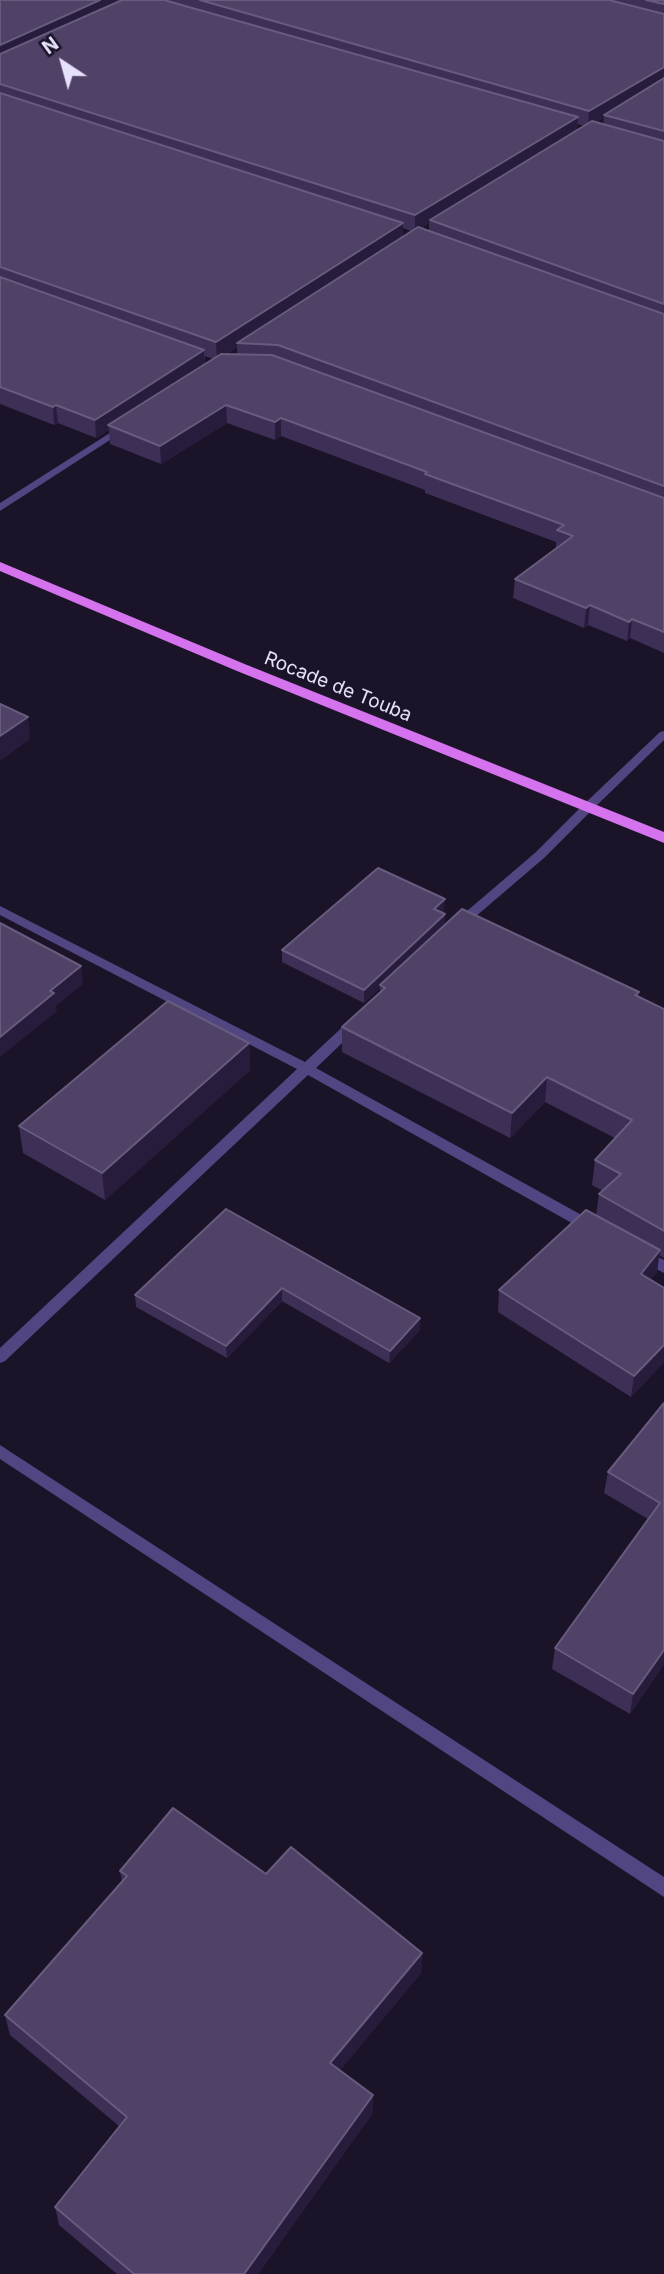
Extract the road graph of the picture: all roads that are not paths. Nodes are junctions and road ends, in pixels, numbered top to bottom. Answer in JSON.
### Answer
{"nodes":[{"id":1,"x":137,"y":418,"type":"edge"},
{"id":2,"x":0,"y":508,"type":"edge"},
{"id":3,"x":0,"y":566,"type":"edge"},
{"id":4,"x":664,"y":734,"type":"edge"},
{"id":5,"x":586,"y":809,"type":"junction"},
{"id":6,"x":664,"y":838,"type":"edge"},
{"id":7,"x":0,"y":910,"type":"edge"},
{"id":8,"x":444,"y":939,"type":"edge"},
{"id":9,"x":365,"y":1013,"type":"edge"},
{"id":10,"x":306,"y":1068,"type":"junction"},
{"id":11,"x":606,"y":1235,"type":"edge"},
{"id":12,"x":629,"y":1248,"type":"edge"},
{"id":13,"x":664,"y":1267,"type":"edge"},
{"id":14,"x":0,"y":1357,"type":"edge"},
{"id":15,"x":0,"y":1451,"type":"edge"},
{"id":16,"x":664,"y":1888,"type":"edge"}],
"edges":[{"from":1,"to":2,"type":"street"},
{"from":3,"to":5,"type":"main road","name":"Rocade de Touba"},
{"from":4,"to":5,"type":"street"},
{"from":5,"to":6,"type":"main road","name":"Rocade de Touba"},
{"from":5,"to":8,"type":"street"},
{"from":7,"to":10,"type":"street"},
{"from":9,"to":10,"type":"street"},
{"from":10,"to":11,"type":"street"},
{"from":10,"to":14,"type":"street"},
{"from":12,"to":13,"type":"street"},
{"from":15,"to":16,"type":"street"}]}
